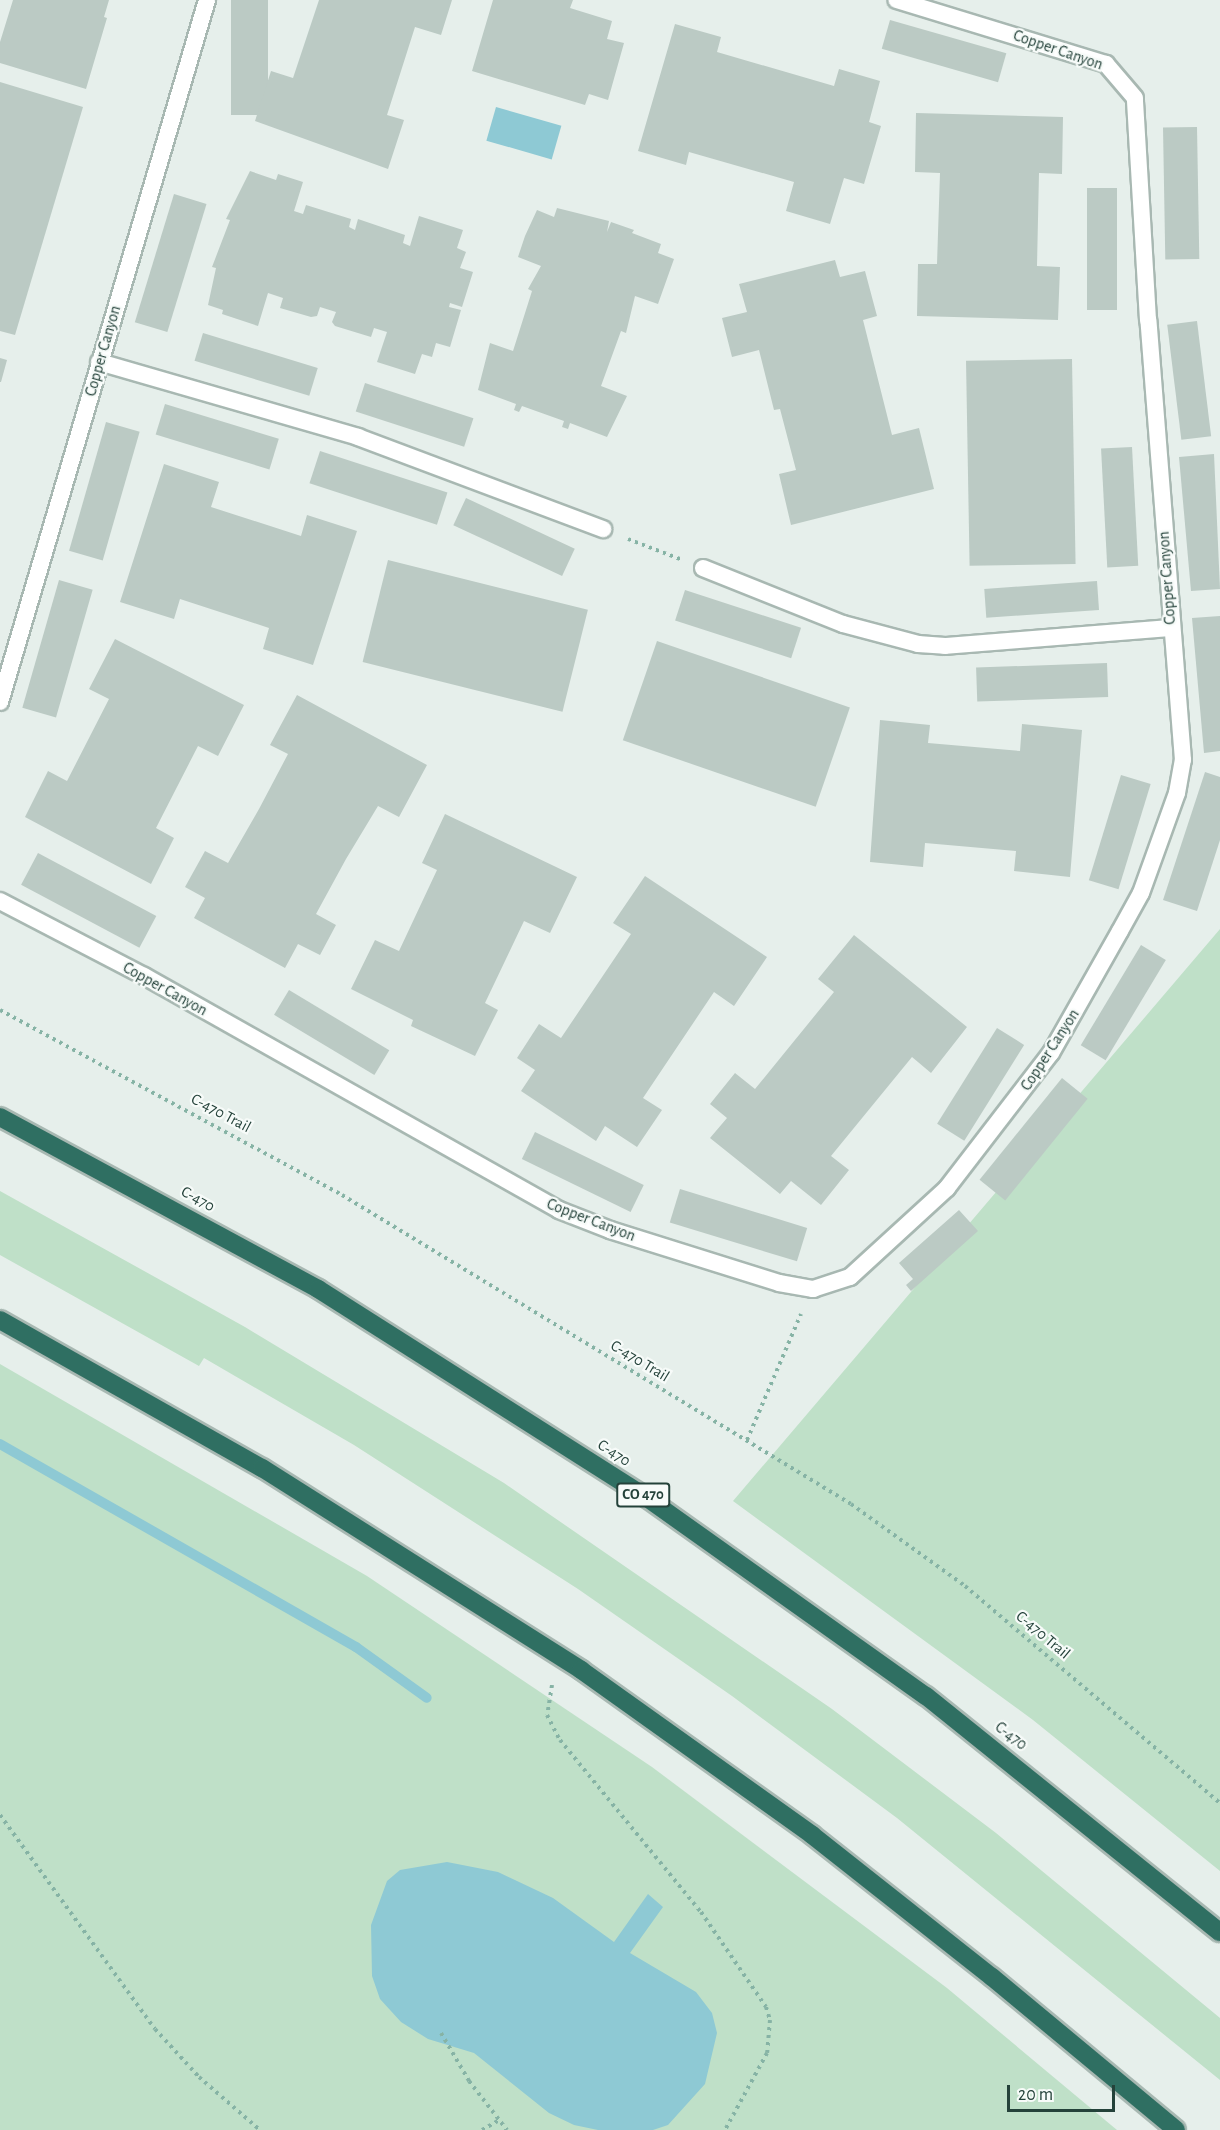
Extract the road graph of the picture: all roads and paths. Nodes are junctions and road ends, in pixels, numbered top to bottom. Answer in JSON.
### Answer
{"nodes":[{"id":1,"x":207,"y":0,"type":"edge"},
{"id":2,"x":897,"y":0,"type":"edge"},
{"id":3,"x":99,"y":362,"type":"junction"},
{"id":4,"x":603,"y":529,"type":"joint"},
{"id":5,"x":703,"y":568,"type":"joint"},
{"id":6,"x":1171,"y":628,"type":"junction"},
{"id":7,"x":0,"y":702,"type":"edge"},
{"id":8,"x":0,"y":901,"type":"edge"},
{"id":9,"x":0,"y":1010,"type":"edge"},
{"id":10,"x":0,"y":1117,"type":"edge"},
{"id":11,"x":813,"y":1289,"type":"junction"},
{"id":12,"x":0,"y":1320,"type":"edge"},
{"id":13,"x":747,"y":1440,"type":"junction"},
{"id":14,"x":559,"y":1655,"type":"junction"},
{"id":15,"x":1220,"y":1803,"type":"edge"},
{"id":16,"x":0,"y":1815,"type":"edge"},
{"id":17,"x":1220,"y":1932,"type":"edge"},
{"id":18,"x":441,"y":2032,"type":"dead end"},
{"id":19,"x":499,"y":2120,"type":"junction"},
{"id":20,"x":260,"y":2130,"type":"edge"},
{"id":21,"x":482,"y":2130,"type":"edge"},
{"id":22,"x":507,"y":2130,"type":"edge"},
{"id":23,"x":725,"y":2130,"type":"edge"},
{"id":24,"x":1176,"y":2130,"type":"edge"}],
"edges":[{"from":1,"to":3,"type":"lane","name":"Copper Canyon"},
{"from":2,"to":6,"type":"lane","name":"Copper Canyon"},
{"from":3,"to":4,"type":"lane"},
{"from":3,"to":7,"type":"lane","name":"Copper Canyon"},
{"from":4,"to":5,"type":"path"},
{"from":5,"to":6,"type":"lane"},
{"from":6,"to":11,"type":"lane","name":"Copper Canyon"},
{"from":8,"to":11,"type":"lane","name":"Copper Canyon"},
{"from":9,"to":13,"type":"path","name":"C-470 Trail"},
{"from":10,"to":17,"type":"highway","name":"C-470","number":"CO 470"},
{"from":11,"to":13,"type":"path"},
{"from":12,"to":14,"type":"highway"},
{"from":13,"to":15,"type":"path","name":"C-470 Trail"},
{"from":14,"to":23,"type":"path"},
{"from":14,"to":24,"type":"highway"},
{"from":16,"to":20,"type":"path"},
{"from":18,"to":19,"type":"path"},
{"from":19,"to":21,"type":"path"},
{"from":19,"to":22,"type":"path"}]}
